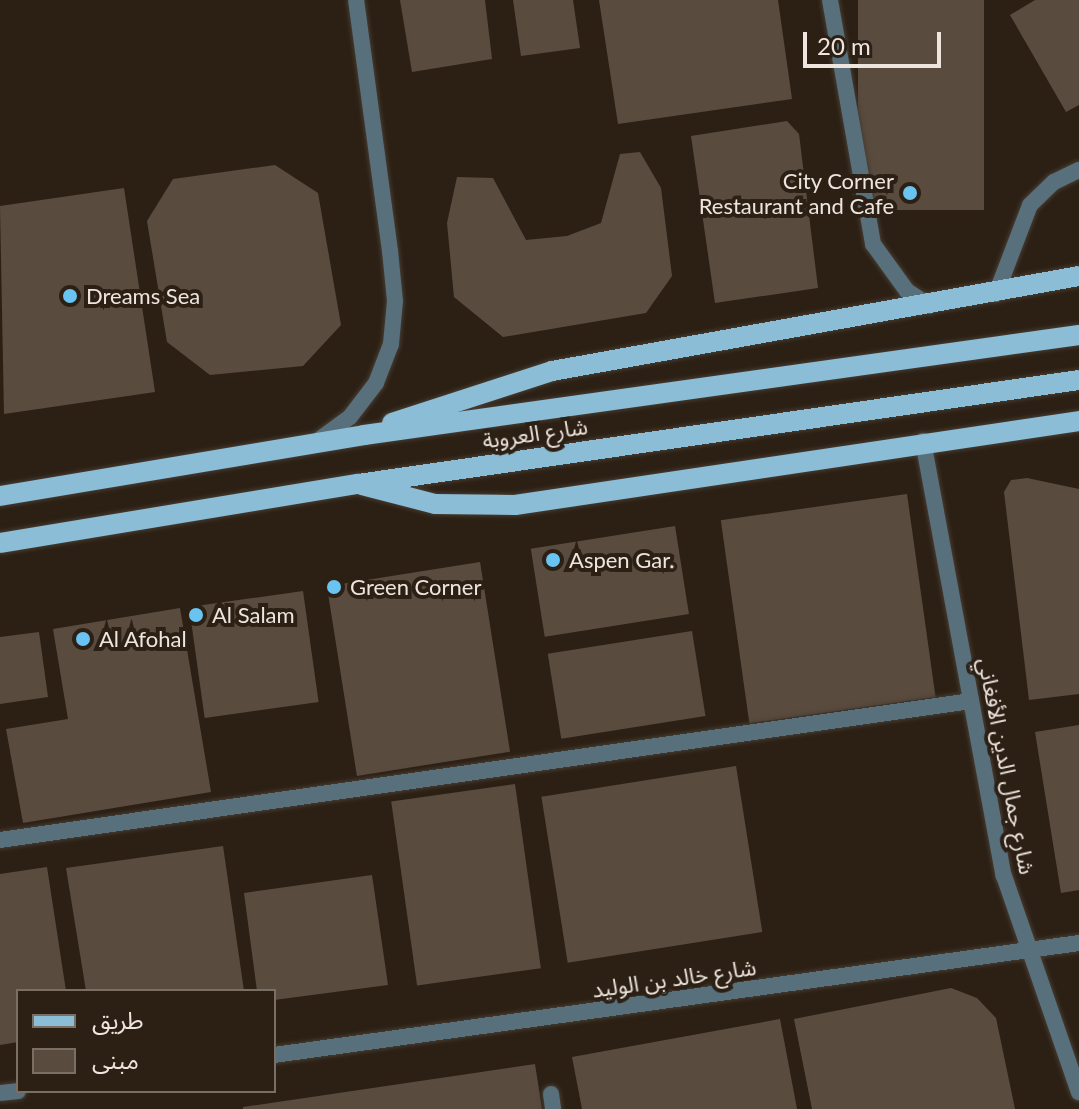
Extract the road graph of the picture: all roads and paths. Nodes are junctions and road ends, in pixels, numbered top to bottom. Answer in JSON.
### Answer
{"nodes":[{"id":1,"x":356,"y":0,"type":"edge"},
{"id":2,"x":830,"y":0,"type":"edge"},
{"id":3,"x":1079,"y":170,"type":"edge"},
{"id":4,"x":1079,"y":265,"type":"edge"},
{"id":5,"x":1079,"y":276,"type":"edge"},
{"id":6,"x":1034,"y":285,"type":"junction"},
{"id":7,"x":996,"y":294,"type":"junction"},
{"id":8,"x":931,"y":307,"type":"junction"},
{"id":9,"x":1079,"y":335,"type":"edge"},
{"id":10,"x":1079,"y":380,"type":"edge"},
{"id":11,"x":1079,"y":421,"type":"edge"},
{"id":12,"x":364,"y":435,"type":"junction"},
{"id":13,"x":923,"y":441,"type":"junction"},
{"id":14,"x":316,"y":442,"type":"junction"},
{"id":15,"x":358,"y":484,"type":"junction"},
{"id":16,"x":0,"y":496,"type":"edge"},
{"id":17,"x":0,"y":543,"type":"edge"},
{"id":18,"x":971,"y":701,"type":"junction"},
{"id":19,"x":0,"y":840,"type":"edge"},
{"id":20,"x":1079,"y":943,"type":"edge"},
{"id":21,"x":1029,"y":951,"type":"junction"},
{"id":22,"x":276,"y":1055,"type":"edge"},
{"id":23,"x":1079,"y":1092,"type":"edge"}],
"edges":[{"from":1,"to":14,"type":"street"},
{"from":2,"to":8,"type":"street"},
{"from":3,"to":7,"type":"street"},
{"from":4,"to":6,"type":"main road"},
{"from":5,"to":6,"type":"main road"},
{"from":6,"to":7,"type":"main road"},
{"from":7,"to":8,"type":"main road"},
{"from":8,"to":12,"type":"main road"},
{"from":9,"to":12,"type":"main road","name":"شارع العروبة"},
{"from":10,"to":15,"type":"main road","name":"شارع العروبة"},
{"from":11,"to":13,"type":"main road"},
{"from":12,"to":14,"type":"main road","name":"شارع العروبة"},
{"from":13,"to":15,"type":"main road"},
{"from":13,"to":18,"type":"street","name":"شارع جمال الدين الأفغاني"},
{"from":14,"to":16,"type":"main road","name":"شارع العروبة"},
{"from":15,"to":17,"type":"main road","name":"شارع العروبة"},
{"from":18,"to":19,"type":"street"},
{"from":18,"to":21,"type":"street","name":"شارع جمال الدين الأفغاني"},
{"from":20,"to":21,"type":"street","name":"شارع خالد بن الوليد"},
{"from":21,"to":22,"type":"street","name":"شارع خالد بن الوليد"},
{"from":21,"to":23,"type":"street","name":"شارع جمال الدين الأفغاني"}]}
